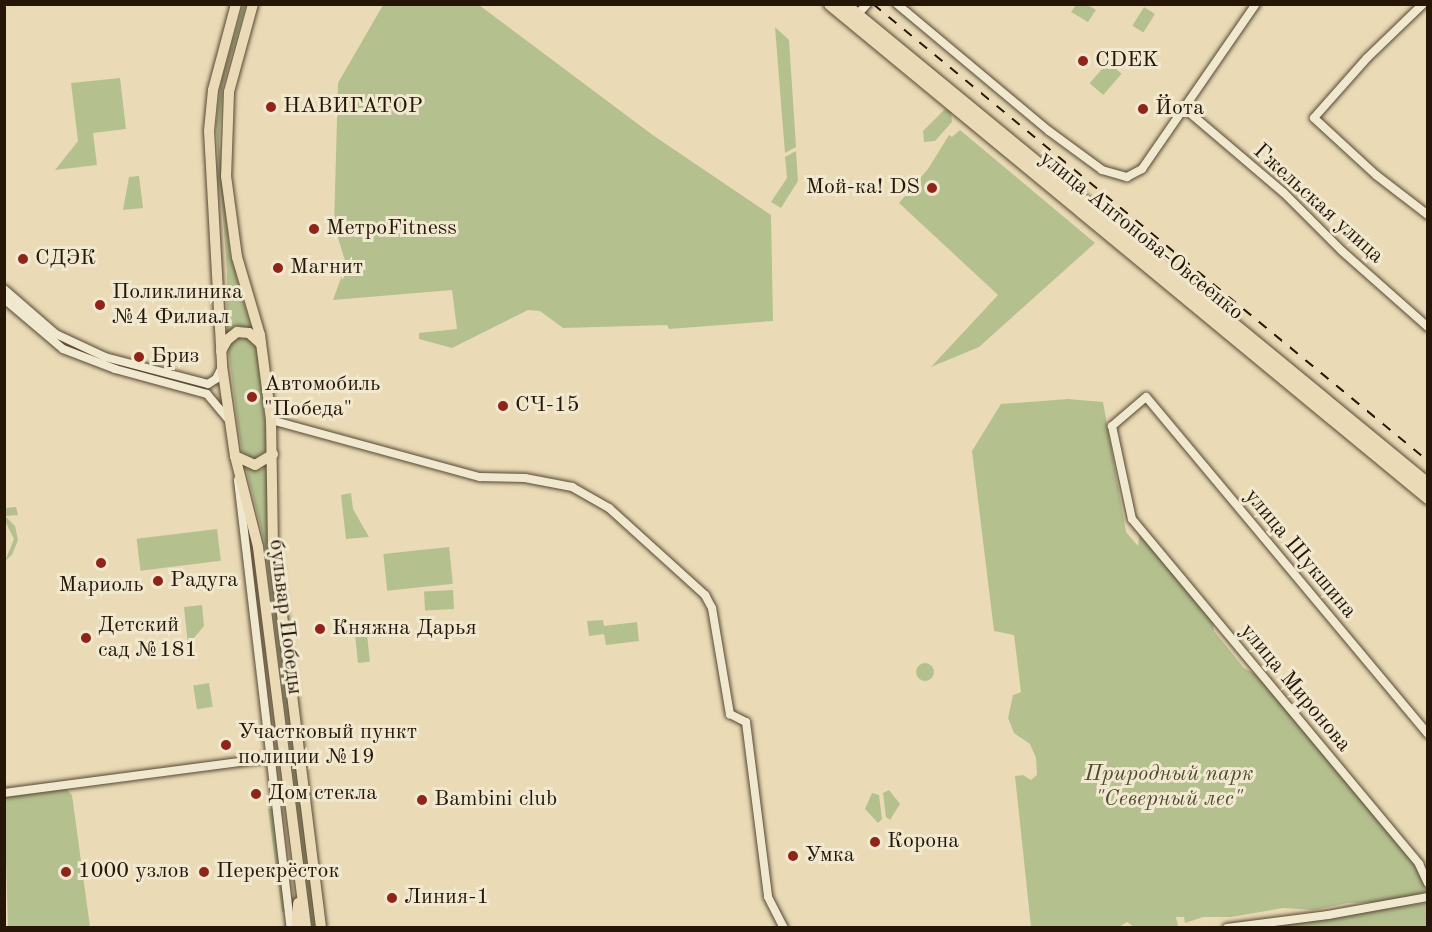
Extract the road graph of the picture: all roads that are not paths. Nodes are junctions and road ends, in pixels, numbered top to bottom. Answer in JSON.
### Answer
{"nodes":[{"id":1,"x":236,"y":4,"type":"edge"},
{"id":2,"x":253,"y":4,"type":"edge"},
{"id":3,"x":830,"y":4,"type":"edge"},
{"id":4,"x":844,"y":4,"type":"edge"},
{"id":5,"x":867,"y":4,"type":"edge"},
{"id":6,"x":897,"y":4,"type":"edge"},
{"id":7,"x":1256,"y":4,"type":"edge"},
{"id":8,"x":1423,"y":4,"type":"edge"},
{"id":9,"x":854,"y":19,"type":"junction"},
{"id":10,"x":1184,"y":108,"type":"junction"},
{"id":11,"x":1428,"y":215,"type":"edge"},
{"id":12,"x":4,"y":289,"type":"edge"},
{"id":13,"x":4,"y":300,"type":"edge"},
{"id":14,"x":1428,"y":327,"type":"edge"},
{"id":15,"x":261,"y":346,"type":"junction"},
{"id":16,"x":221,"y":352,"type":"junction"},
{"id":17,"x":1273,"y":364,"type":"junction"},
{"id":18,"x":222,"y":366,"type":"junction"},
{"id":19,"x":1146,"y":397,"type":"joint"},
{"id":20,"x":271,"y":420,"type":"junction"},
{"id":21,"x":230,"y":425,"type":"junction"},
{"id":22,"x":273,"y":454,"type":"junction"},
{"id":23,"x":235,"y":456,"type":"junction"},
{"id":24,"x":238,"y":471,"type":"junction"},
{"id":25,"x":1428,"y":484,"type":"edge"},
{"id":26,"x":1428,"y":498,"type":"edge"},
{"id":27,"x":1428,"y":734,"type":"edge"},
{"id":28,"x":270,"y":759,"type":"junction"},
{"id":29,"x":4,"y":793,"type":"edge"},
{"id":30,"x":299,"y":879,"type":"junction"},
{"id":31,"x":1428,"y":883,"type":"edge"},
{"id":32,"x":1428,"y":897,"type":"edge"},
{"id":33,"x":291,"y":927,"type":"edge"},
{"id":34,"x":296,"y":927,"type":"edge"},
{"id":35,"x":306,"y":927,"type":"edge"},
{"id":36,"x":321,"y":927,"type":"edge"},
{"id":37,"x":784,"y":927,"type":"edge"},
{"id":38,"x":1227,"y":927,"type":"edge"}],
"edges":[{"from":1,"to":16,"type":"main road","name":"бульвар Победы"},
{"from":2,"to":15,"type":"main road","name":"бульвар Победы"},
{"from":3,"to":9,"type":"highway","name":"улица Антонова-Овсеенко"},
{"from":4,"to":9,"type":"highway","name":"улица Антонова-Овсеенко"},
{"from":5,"to":9,"type":"street"},
{"from":6,"to":10,"type":"street"},
{"from":7,"to":10,"type":"street"},
{"from":8,"to":11,"type":"street"},
{"from":9,"to":17,"type":"highway","name":"улица Антонова-Овсеенко"},
{"from":10,"to":14,"type":"street","name":"Гжельская улица"},
{"from":12,"to":18,"type":"street"},
{"from":13,"to":21,"type":"street"},
{"from":15,"to":16,"type":"main road"},
{"from":15,"to":20,"type":"main road","name":"бульвар Победы"},
{"from":16,"to":18,"type":"main road","name":"бульвар Победы"},
{"from":17,"to":25,"type":"highway","name":"улица Антонова-Овсеенко"},
{"from":17,"to":26,"type":"highway","name":"улица Антонова-Овсеенко"},
{"from":18,"to":21,"type":"main road","name":"бульвар Победы"},
{"from":19,"to":27,"type":"street","name":"улица Шукшина"},
{"from":19,"to":31,"type":"street","name":"улица Миронова"},
{"from":20,"to":22,"type":"main road","name":"бульвар Победы"},
{"from":20,"to":37,"type":"street"},
{"from":21,"to":23,"type":"main road","name":"бульвар Победы"},
{"from":22,"to":23,"type":"main road"},
{"from":22,"to":36,"type":"main road","name":"бульвар Победы"},
{"from":23,"to":24,"type":"main road","name":"бульвар Победы"},
{"from":24,"to":28,"type":"street"},
{"from":24,"to":30,"type":"main road","name":"бульвар Победы"},
{"from":28,"to":29,"type":"street"},
{"from":28,"to":33,"type":"street"},
{"from":30,"to":34,"type":"main road"},
{"from":30,"to":35,"type":"main road","name":"бульвар Победы"},
{"from":32,"to":38,"type":"street"}]}
